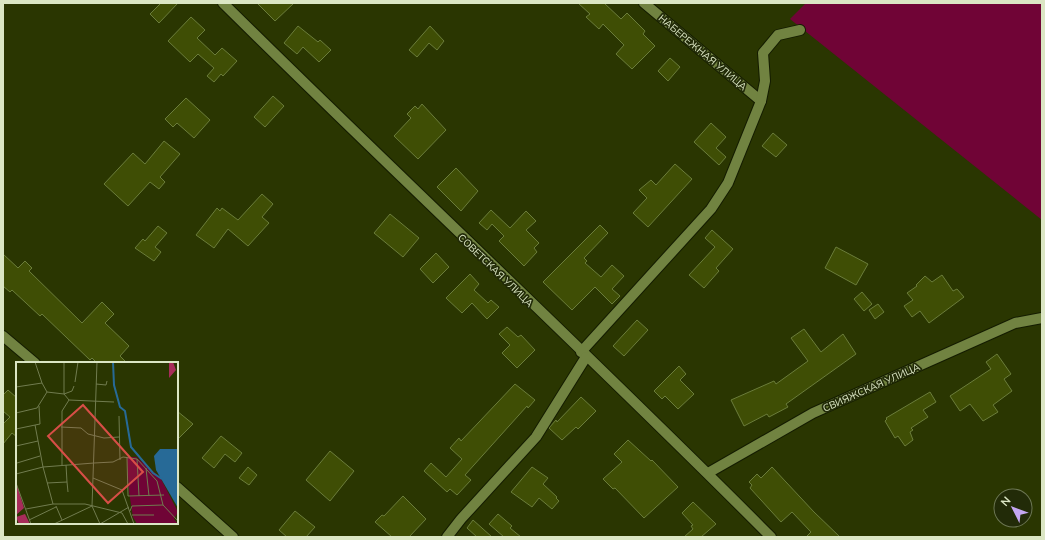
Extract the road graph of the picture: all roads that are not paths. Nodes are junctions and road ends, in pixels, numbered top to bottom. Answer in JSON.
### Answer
{"nodes":[{"id":1,"x":222,"y":3,"type":"edge"},
{"id":2,"x":644,"y":3,"type":"edge"},
{"id":3,"x":800,"y":30,"type":"dead end"},
{"id":4,"x":761,"y":101,"type":"junction"},
{"id":5,"x":1042,"y":318,"type":"edge"},
{"id":6,"x":3,"y":336,"type":"edge"},
{"id":7,"x":584,"y":354,"type":"junction"},
{"id":8,"x":34,"y":362,"type":"edge"},
{"id":9,"x":708,"y":474,"type":"junction"},
{"id":10,"x":178,"y":488,"type":"edge"},
{"id":11,"x":233,"y":537,"type":"edge"},
{"id":12,"x":447,"y":537,"type":"edge"},
{"id":13,"x":771,"y":537,"type":"edge"}],
"edges":[{"from":1,"to":7,"type":"street","name":"СОВЕТСКАЯ УЛИЦА"},
{"from":2,"to":4,"type":"street","name":"НАБЕРЕЖНАЯ УЛИЦА"},
{"from":3,"to":4,"type":"street"},
{"from":4,"to":7,"type":"street"},
{"from":5,"to":9,"type":"street","name":"СВИЯЖСКАЯ УЛИЦА"},
{"from":6,"to":8,"type":"street"},
{"from":7,"to":9,"type":"street","name":"СОВЕТСКАЯ УЛИЦА"},
{"from":7,"to":12,"type":"street"},
{"from":9,"to":13,"type":"street","name":"СОВЕТСКАЯ УЛИЦА"},
{"from":10,"to":11,"type":"street"}]}
